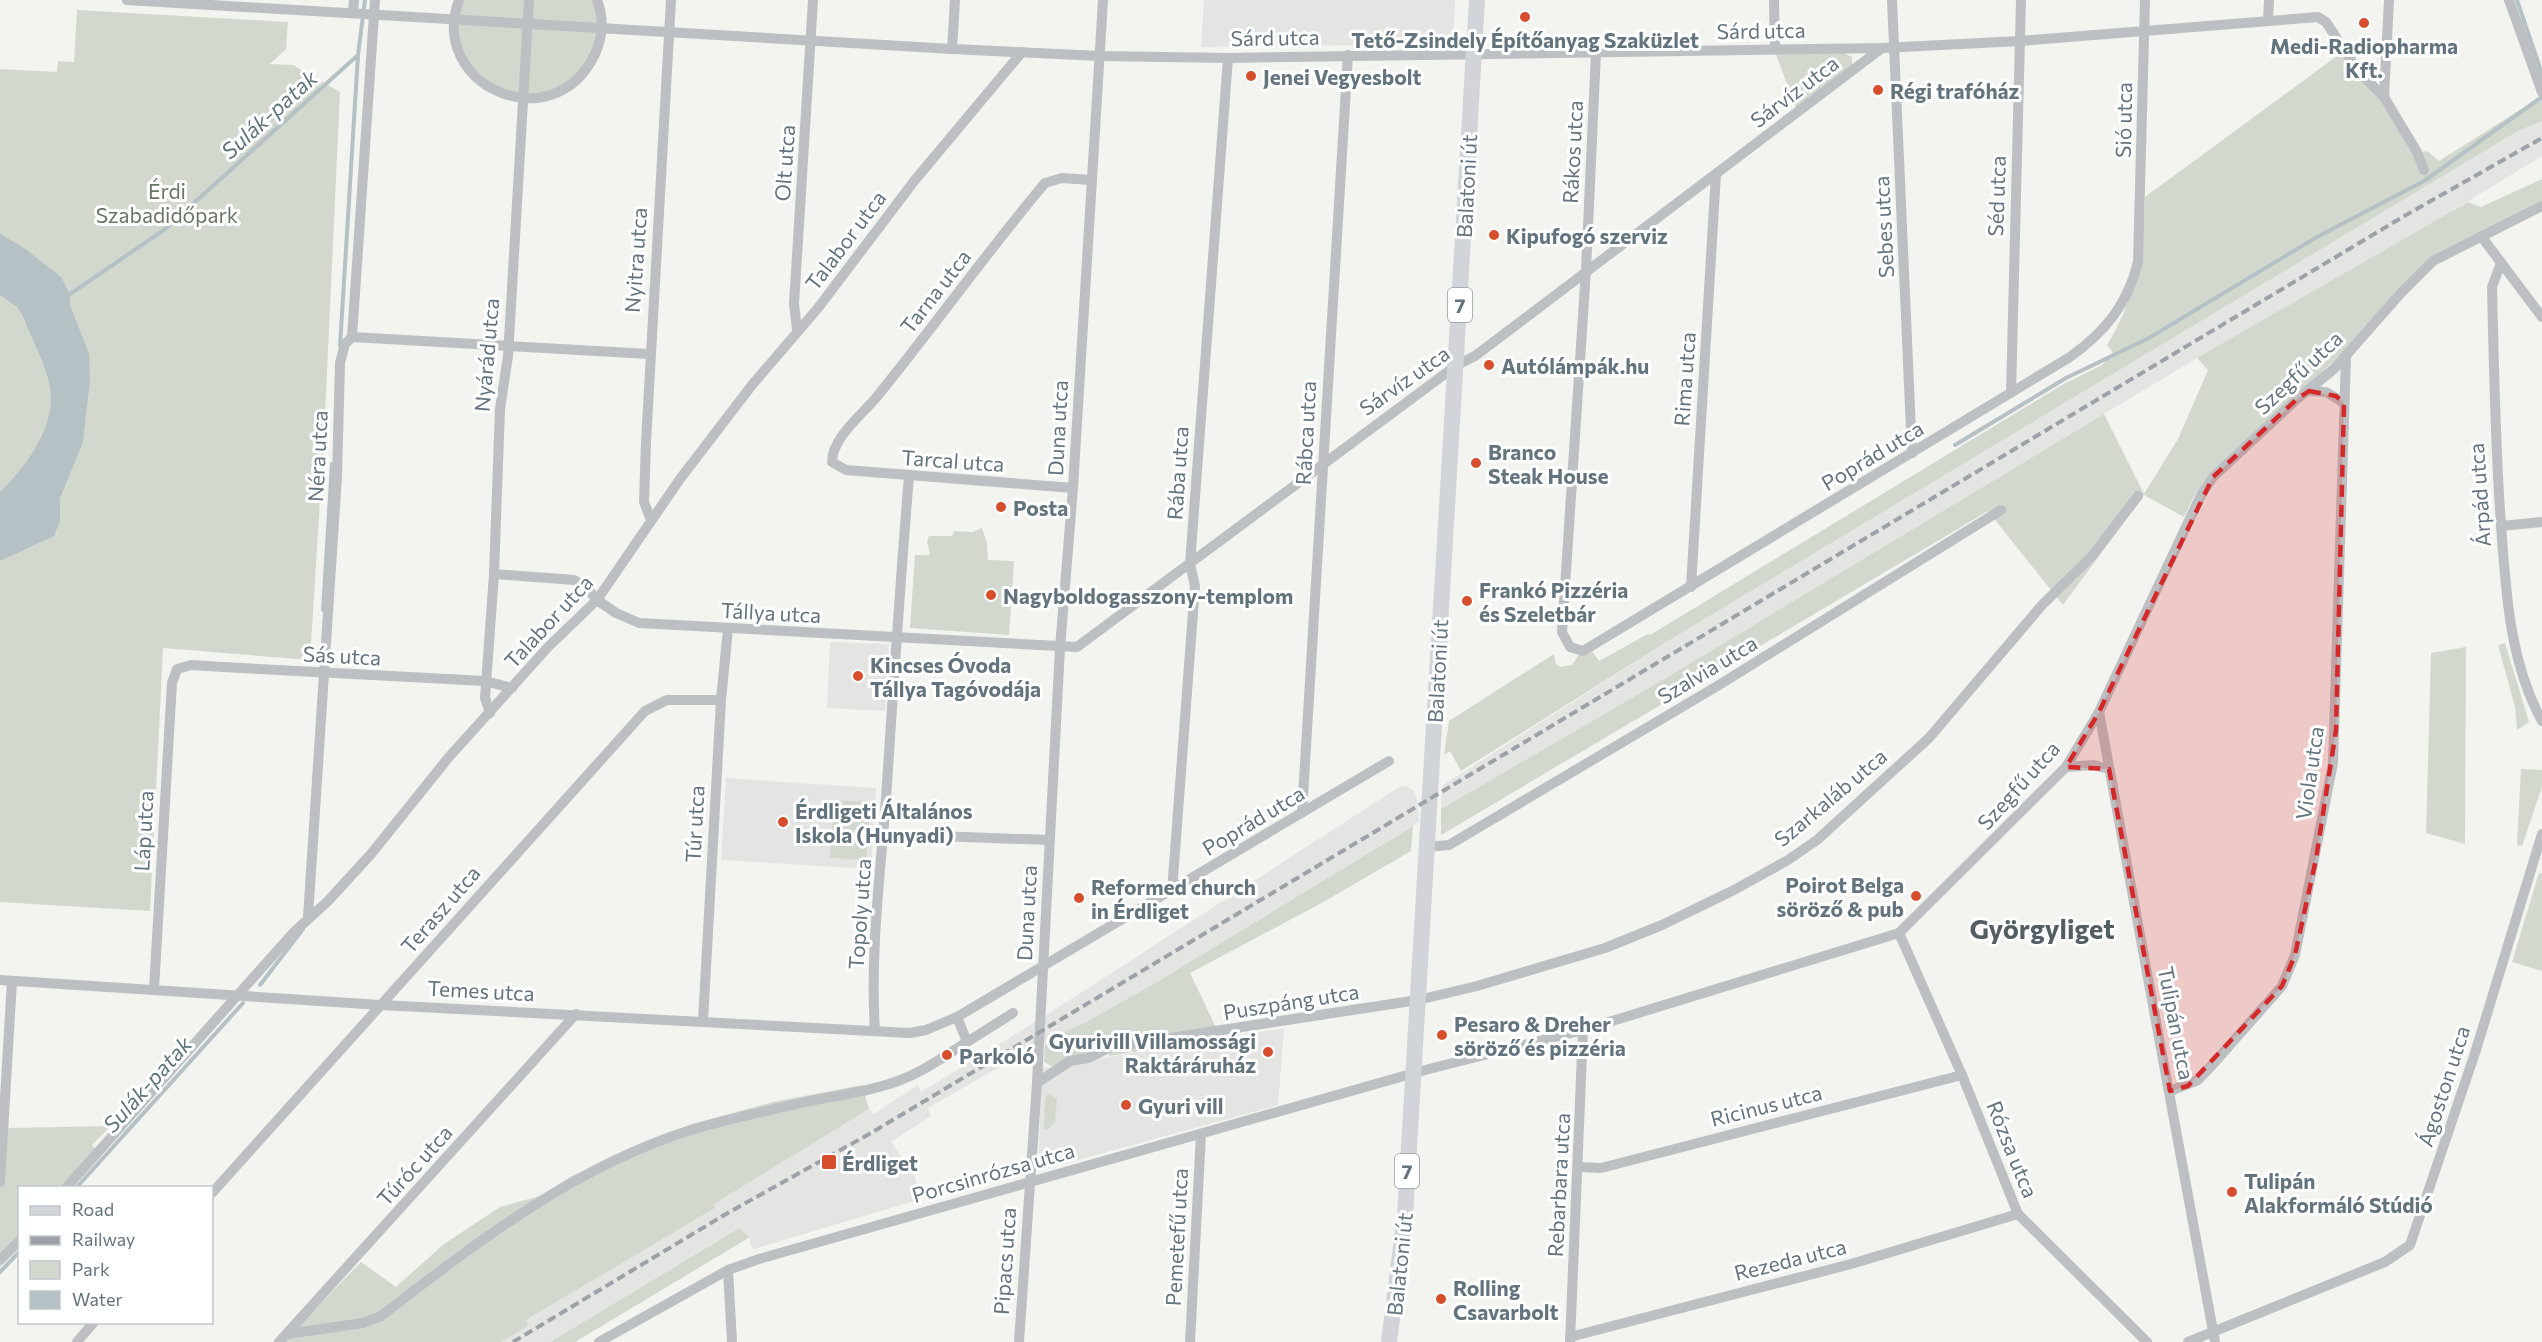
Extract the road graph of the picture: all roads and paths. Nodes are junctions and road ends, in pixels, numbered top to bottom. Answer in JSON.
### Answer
{"nodes":[{"id":1,"x":127,"y":0,"type":"edge"},
{"id":2,"x":354,"y":0,"type":"edge"},
{"id":3,"x":375,"y":0,"type":"edge"},
{"id":4,"x":459,"y":0,"type":"edge"},
{"id":5,"x":529,"y":0,"type":"edge"},
{"id":6,"x":597,"y":0,"type":"edge"},
{"id":7,"x":671,"y":0,"type":"edge"},
{"id":8,"x":813,"y":0,"type":"edge"},
{"id":9,"x":954,"y":0,"type":"edge"},
{"id":10,"x":1103,"y":0,"type":"edge"},
{"id":11,"x":1477,"y":0,"type":"edge"},
{"id":12,"x":1774,"y":0,"type":"edge"},
{"id":13,"x":1892,"y":0,"type":"edge"},
{"id":14,"x":2021,"y":0,"type":"edge"},
{"id":15,"x":2145,"y":0,"type":"edge"},
{"id":16,"x":2269,"y":0,"type":"edge"},
{"id":17,"x":2389,"y":0,"type":"edge"},
{"id":18,"x":2509,"y":0,"type":"edge"},
{"id":19,"x":214,"y":3,"type":"edge"},
{"id":20,"x":353,"y":13,"type":"junction"},
{"id":21,"x":375,"y":15,"type":"junction"},
{"id":22,"x":454,"y":19,"type":"junction"},
{"id":23,"x":2268,"y":21,"type":"junction"},
{"id":24,"x":528,"y":24,"type":"junction"},
{"id":25,"x":602,"y":28,"type":"junction"},
{"id":26,"x":2144,"y":29,"type":"junction"},
{"id":27,"x":669,"y":31,"type":"junction"},
{"id":28,"x":811,"y":40,"type":"junction"},
{"id":29,"x":2020,"y":41,"type":"junction"},
{"id":30,"x":1775,"y":48,"type":"junction"},
{"id":31,"x":1888,"y":48,"type":"junction"},
{"id":32,"x":952,"y":49,"type":"junction"},
{"id":33,"x":1022,"y":52,"type":"junction"},
{"id":34,"x":1596,"y":52,"type":"junction"},
{"id":35,"x":1474,"y":54,"type":"junction"},
{"id":36,"x":1348,"y":55,"type":"junction"},
{"id":37,"x":1100,"y":56,"type":"junction"},
{"id":38,"x":1228,"y":58,"type":"junction"},
{"id":39,"x":2542,"y":92,"type":"edge"},
{"id":40,"x":2385,"y":97,"type":"junction"},
{"id":41,"x":522,"y":100,"type":"junction"},
{"id":42,"x":2424,"y":170,"type":"dead end"},
{"id":43,"x":1716,"y":174,"type":"junction"},
{"id":44,"x":1091,"y":180,"type":"junction"},
{"id":45,"x":2542,"y":206,"type":"edge"},
{"id":46,"x":2481,"y":236,"type":"junction"},
{"id":47,"x":2140,"y":240,"type":"joint"},
{"id":48,"x":2501,"y":263,"type":"junction"},
{"id":49,"x":1586,"y":270,"type":"junction"},
{"id":50,"x":2542,"y":317,"type":"edge"},
{"id":51,"x":797,"y":329,"type":"junction"},
{"id":52,"x":352,"y":337,"type":"junction"},
{"id":53,"x":507,"y":346,"type":"junction"},
{"id":54,"x":649,"y":354,"type":"junction"},
{"id":55,"x":2346,"y":357,"type":"junction"},
{"id":56,"x":1457,"y":365,"type":"junction"},
{"id":57,"x":2309,"y":392,"type":"junction"},
{"id":58,"x":2011,"y":393,"type":"junction"},
{"id":59,"x":2344,"y":403,"type":"junction"},
{"id":60,"x":1912,"y":453,"type":"junction"},
{"id":61,"x":832,"y":462,"type":"joint"},
{"id":62,"x":1323,"y":463,"type":"junction"},
{"id":63,"x":909,"y":476,"type":"junction"},
{"id":64,"x":1073,"y":488,"type":"junction"},
{"id":65,"x":2138,"y":496,"type":"dead end"},
{"id":66,"x":2001,"y":510,"type":"dead end"},
{"id":67,"x":651,"y":520,"type":"junction"},
{"id":68,"x":2542,"y":522,"type":"edge"},
{"id":69,"x":2501,"y":526,"type":"junction"},
{"id":70,"x":1190,"y":564,"type":"junction"},
{"id":71,"x":494,"y":574,"type":"junction"},
{"id":72,"x":1691,"y":587,"type":"junction"},
{"id":73,"x":597,"y":600,"type":"junction"},
{"id":74,"x":728,"y":629,"type":"junction"},
{"id":75,"x":895,"y":637,"type":"junction"},
{"id":76,"x":1570,"y":647,"type":"joint"},
{"id":77,"x":1060,"y":648,"type":"junction"},
{"id":78,"x":323,"y":673,"type":"junction"},
{"id":79,"x":174,"y":675,"type":"joint"},
{"id":80,"x":485,"y":681,"type":"junction"},
{"id":81,"x":512,"y":688,"type":"junction"},
{"id":82,"x":721,"y":700,"type":"junction"},
{"id":83,"x":2099,"y":712,"type":"junction"},
{"id":84,"x":489,"y":713,"type":"junction"},
{"id":85,"x":2542,"y":720,"type":"edge"},
{"id":86,"x":1389,"y":761,"type":"dead end"},
{"id":87,"x":2066,"y":767,"type":"junction"},
{"id":88,"x":2109,"y":769,"type":"junction"},
{"id":89,"x":1302,"y":813,"type":"junction"},
{"id":90,"x":883,"y":834,"type":"junction"},
{"id":91,"x":2542,"y":834,"type":"edge"},
{"id":92,"x":1049,"y":840,"type":"junction"},
{"id":93,"x":1427,"y":847,"type":"junction"},
{"id":94,"x":1172,"y":891,"type":"junction"},
{"id":95,"x":308,"y":918,"type":"junction"},
{"id":96,"x":1899,"y":933,"type":"junction"},
{"id":97,"x":1043,"y":967,"type":"junction"},
{"id":98,"x":0,"y":980,"type":"edge"},
{"id":99,"x":12,"y":981,"type":"junction"},
{"id":100,"x":154,"y":989,"type":"junction"},
{"id":101,"x":240,"y":994,"type":"junction"},
{"id":102,"x":1418,"y":1000,"type":"junction"},
{"id":103,"x":381,"y":1005,"type":"junction"},
{"id":104,"x":1013,"y":1013,"type":"dead end"},
{"id":105,"x":576,"y":1014,"type":"junction"},
{"id":106,"x":957,"y":1017,"type":"junction"},
{"id":107,"x":703,"y":1021,"type":"junction"},
{"id":108,"x":1583,"y":1030,"type":"junction"},
{"id":109,"x":875,"y":1031,"type":"junction"},
{"id":110,"x":967,"y":1042,"type":"junction"},
{"id":111,"x":1412,"y":1074,"type":"junction"},
{"id":112,"x":1962,"y":1075,"type":"junction"},
{"id":113,"x":1037,"y":1083,"type":"junction"},
{"id":114,"x":2170,"y":1091,"type":"junction"},
{"id":115,"x":1202,"y":1134,"type":"junction"},
{"id":116,"x":1579,"y":1167,"type":"junction"},
{"id":117,"x":0,"y":1182,"type":"edge"},
{"id":118,"x":1029,"y":1182,"type":"junction"},
{"id":119,"x":68,"y":1186,"type":"edge"},
{"id":120,"x":213,"y":1192,"type":"edge"},
{"id":121,"x":2018,"y":1214,"type":"junction"},
{"id":122,"x":18,"y":1242,"type":"edge"},
{"id":123,"x":0,"y":1260,"type":"edge"},
{"id":124,"x":728,"y":1270,"type":"junction"},
{"id":125,"x":93,"y":1324,"type":"edge"},
{"id":126,"x":2214,"y":1337,"type":"edge"},
{"id":127,"x":283,"y":1338,"type":"edge"},
{"id":128,"x":1570,"y":1340,"type":"edge"},
{"id":129,"x":76,"y":1342,"type":"edge"},
{"id":130,"x":599,"y":1342,"type":"edge"},
{"id":131,"x":732,"y":1342,"type":"edge"},
{"id":132,"x":1019,"y":1342,"type":"edge"},
{"id":133,"x":1190,"y":1342,"type":"edge"},
{"id":134,"x":1389,"y":1342,"type":"edge"},
{"id":135,"x":2147,"y":1342,"type":"edge"},
{"id":136,"x":2188,"y":1342,"type":"edge"}],
"edges":[{"from":1,"to":19,"type":"street","name":"Sárd utca"},
{"from":2,"to":20,"type":"street"},
{"from":3,"to":21,"type":"street","name":"Néra utca"},
{"from":4,"to":22,"type":"street"},
{"from":5,"to":24,"type":"street","name":"Nyárád utca"},
{"from":6,"to":25,"type":"street"},
{"from":7,"to":27,"type":"street","name":"Nyitra utca"},
{"from":8,"to":28,"type":"street","name":"Olt utca"},
{"from":9,"to":32,"type":"street"},
{"from":10,"to":37,"type":"street","name":"Duna utca"},
{"from":11,"to":35,"type":"main road","name":"Balatoni út","number":"7"},
{"from":12,"to":30,"type":"street"},
{"from":13,"to":31,"type":"street","name":"Sebes utca"},
{"from":14,"to":29,"type":"street","name":"Séd utca"},
{"from":15,"to":26,"type":"street","name":"Sió utca"},
{"from":16,"to":23,"type":"street"},
{"from":17,"to":40,"type":"street"},
{"from":18,"to":39,"type":"street"},
{"from":19,"to":20,"type":"street","name":"Sárd utca"},
{"from":20,"to":21,"type":"street","name":"Sárd utca"},
{"from":21,"to":22,"type":"street","name":"Sárd utca"},
{"from":21,"to":52,"type":"street","name":"Néra utca"},
{"from":22,"to":24,"type":"street","name":"Sárd utca"},
{"from":22,"to":41,"type":"street"},
{"from":23,"to":26,"type":"street","name":"Sárd utca"},
{"from":23,"to":40,"type":"street","name":"Sárd utca"},
{"from":24,"to":25,"type":"street","name":"Sárd utca"},
{"from":24,"to":41,"type":"street","name":"Nyárád utca"},
{"from":25,"to":27,"type":"street","name":"Sárd utca"},
{"from":25,"to":41,"type":"street"},
{"from":26,"to":29,"type":"street","name":"Sárd utca"},
{"from":26,"to":47,"type":"street","name":"Sió utca"},
{"from":27,"to":28,"type":"street","name":"Sárd utca"},
{"from":27,"to":54,"type":"street","name":"Nyitra utca"},
{"from":28,"to":32,"type":"street","name":"Sárd utca"},
{"from":28,"to":51,"type":"street","name":"Olt utca"},
{"from":29,"to":31,"type":"street","name":"Sárd utca"},
{"from":29,"to":58,"type":"street","name":"Séd utca"},
{"from":30,"to":31,"type":"street","name":"Sárd utca"},
{"from":30,"to":34,"type":"street","name":"Sárd utca"},
{"from":31,"to":43,"type":"street","name":"Sárvíz utca"},
{"from":31,"to":60,"type":"street","name":"Sebes utca"},
{"from":32,"to":33,"type":"street","name":"Sárd utca"},
{"from":33,"to":37,"type":"street","name":"Sárd utca"},
{"from":33,"to":51,"type":"street","name":"Talabor utca"},
{"from":34,"to":35,"type":"street","name":"Sárd utca"},
{"from":34,"to":49,"type":"street","name":"Rákos utca"},
{"from":35,"to":36,"type":"street","name":"Sárd utca"},
{"from":35,"to":56,"type":"main road","name":"Balatoni út","number":"7"},
{"from":36,"to":38,"type":"street","name":"Sárd utca"},
{"from":36,"to":62,"type":"street","name":"Rábca utca"},
{"from":37,"to":38,"type":"street","name":"Sárd utca"},
{"from":37,"to":44,"type":"street","name":"Duna utca"},
{"from":38,"to":70,"type":"street","name":"Rába utca"},
{"from":40,"to":42,"type":"street"},
{"from":41,"to":53,"type":"street","name":"Nyárád utca"},
{"from":43,"to":49,"type":"street","name":"Sárvíz utca"},
{"from":43,"to":72,"type":"street","name":"Rima utca"},
{"from":44,"to":61,"type":"street","name":"Tarna utca"},
{"from":44,"to":64,"type":"street","name":"Duna utca"},
{"from":45,"to":46,"type":"street","name":"Szegfű utca"},
{"from":46,"to":48,"type":"street"},
{"from":46,"to":55,"type":"street","name":"Szegfű utca"},
{"from":47,"to":58,"type":"street","name":"Poprád utca"},
{"from":48,"to":50,"type":"street"},
{"from":48,"to":69,"type":"street","name":"Árpád utca"},
{"from":49,"to":56,"type":"street","name":"Sárvíz utca"},
{"from":49,"to":76,"type":"street","name":"Rákos utca"},
{"from":51,"to":67,"type":"street","name":"Talabor utca"},
{"from":52,"to":53,"type":"street"},
{"from":52,"to":78,"type":"street","name":"Néra utca"},
{"from":53,"to":54,"type":"street"},
{"from":53,"to":71,"type":"street","name":"Nyárád utca"},
{"from":54,"to":67,"type":"street","name":"Nyitra utca"},
{"from":55,"to":57,"type":"street","name":"Szegfű utca"},
{"from":55,"to":59,"type":"street","name":"Viola utca"},
{"from":56,"to":62,"type":"street","name":"Sárvíz utca"},
{"from":56,"to":93,"type":"main road","name":"Balatoni út","number":"7"},
{"from":57,"to":59,"type":"street"},
{"from":57,"to":83,"type":"street","name":"Szegfű utca"},
{"from":58,"to":60,"type":"street","name":"Poprád utca"},
{"from":59,"to":114,"type":"street","name":"Viola utca"},
{"from":60,"to":72,"type":"street","name":"Poprád utca"},
{"from":61,"to":63,"type":"street","name":"Tarcal utca"},
{"from":62,"to":70,"type":"street","name":"Sárvíz utca"},
{"from":62,"to":89,"type":"street","name":"Rábca utca"},
{"from":63,"to":64,"type":"street","name":"Tarcal utca"},
{"from":63,"to":75,"type":"street","name":"Topoly utca"},
{"from":64,"to":77,"type":"street","name":"Duna utca"},
{"from":65,"to":102,"type":"street","name":"Szarkaláb utca"},
{"from":66,"to":93,"type":"street","name":"Szalvia utca"},
{"from":67,"to":73,"type":"street","name":"Talabor utca"},
{"from":68,"to":69,"type":"street"},
{"from":69,"to":85,"type":"street","name":"Árpád utca"},
{"from":70,"to":77,"type":"street","name":"Sárvíz utca"},
{"from":70,"to":94,"type":"street","name":"Rába utca"},
{"from":71,"to":73,"type":"street","name":"Tállya utca"},
{"from":71,"to":80,"type":"street","name":"Nyárád utca"},
{"from":72,"to":76,"type":"street","name":"Poprád utca"},
{"from":73,"to":74,"type":"street","name":"Tállya utca"},
{"from":73,"to":81,"type":"street","name":"Talabor utca"},
{"from":74,"to":75,"type":"street","name":"Tállya utca"},
{"from":74,"to":82,"type":"street","name":"Túr utca"},
{"from":75,"to":77,"type":"street","name":"Tállya utca"},
{"from":75,"to":90,"type":"street","name":"Topoly utca"},
{"from":77,"to":92,"type":"street","name":"Duna utca"},
{"from":78,"to":79,"type":"street","name":"Sás utca"},
{"from":78,"to":80,"type":"street","name":"Sás utca"},
{"from":78,"to":95,"type":"street","name":"Néra utca"},
{"from":79,"to":100,"type":"street","name":"Láp utca"},
{"from":80,"to":81,"type":"street","name":"Sás utca"},
{"from":80,"to":84,"type":"street","name":"Nyárád utca"},
{"from":81,"to":84,"type":"street","name":"Talabor utca"},
{"from":82,"to":103,"type":"street","name":"Terasz utca"},
{"from":82,"to":107,"type":"street","name":"Túr utca"},
{"from":83,"to":87,"type":"street","name":"Szegfű utca"},
{"from":83,"to":88,"type":"street","name":"Tulipán utca"},
{"from":84,"to":95,"type":"street","name":"Talabor utca"},
{"from":86,"to":89,"type":"street","name":"Poprád utca"},
{"from":87,"to":88,"type":"street"},
{"from":87,"to":96,"type":"street","name":"Szegfű utca"},
{"from":88,"to":114,"type":"street","name":"Tulipán utca"},
{"from":89,"to":94,"type":"street","name":"Poprád utca"},
{"from":90,"to":92,"type":"street"},
{"from":90,"to":109,"type":"street","name":"Topoly utca"},
{"from":91,"to":126,"type":"street","name":"Ágoston utca"},
{"from":92,"to":97,"type":"street","name":"Duna utca"},
{"from":93,"to":102,"type":"main road","name":"Balatoni út","number":"7"},
{"from":94,"to":97,"type":"street","name":"Poprád utca"},
{"from":95,"to":101,"type":"street","name":"Talabor utca"},
{"from":96,"to":108,"type":"street","name":"Szegfű utca"},
{"from":96,"to":112,"type":"street","name":"Rózsa utca"},
{"from":97,"to":106,"type":"street","name":"Temes utca"},
{"from":97,"to":113,"type":"street","name":"Duna utca"},
{"from":98,"to":99,"type":"street","name":"Temes utca"},
{"from":99,"to":100,"type":"street","name":"Temes utca"},
{"from":99,"to":117,"type":"street"},
{"from":100,"to":101,"type":"street","name":"Temes utca"},
{"from":101,"to":103,"type":"street","name":"Temes utca"},
{"from":101,"to":119,"type":"street","name":"Talabor utca"},
{"from":102,"to":111,"type":"main road","name":"Balatoni út","number":"7"},
{"from":102,"to":113,"type":"street","name":"Puszpáng utca"},
{"from":103,"to":105,"type":"street","name":"Temes utca"},
{"from":103,"to":120,"type":"street","name":"Terasz utca"},
{"from":104,"to":110,"type":"street"},
{"from":105,"to":107,"type":"street","name":"Temes utca"},
{"from":105,"to":127,"type":"street","name":"Túróc utca"},
{"from":106,"to":109,"type":"street","name":"Temes utca"},
{"from":106,"to":110,"type":"street"},
{"from":107,"to":109,"type":"street","name":"Temes utca"},
{"from":108,"to":111,"type":"street","name":"Szegfű utca"},
{"from":108,"to":116,"type":"street","name":"Rebarbara utca"},
{"from":110,"to":127,"type":"street"},
{"from":111,"to":115,"type":"street","name":"Porcsinrózsa utca"},
{"from":111,"to":134,"type":"main road","name":"Balatoni út","number":"7"},
{"from":112,"to":116,"type":"street","name":"Ricinus utca"},
{"from":112,"to":121,"type":"street","name":"Rózsa utca"},
{"from":113,"to":118,"type":"street","name":"Duna utca"},
{"from":114,"to":126,"type":"street","name":"Tulipán utca"},
{"from":115,"to":118,"type":"street","name":"Porcsinrózsa utca"},
{"from":115,"to":133,"type":"street","name":"Pemetefű utca"},
{"from":116,"to":128,"type":"street","name":"Rebarbara utca"},
{"from":118,"to":124,"type":"street","name":"Porcsinrózsa utca"},
{"from":118,"to":132,"type":"street","name":"Pipacs utca"},
{"from":121,"to":128,"type":"street","name":"Rezeda utca"},
{"from":121,"to":135,"type":"street","name":"Rózsa utca"},
{"from":122,"to":123,"type":"street"},
{"from":124,"to":130,"type":"street","name":"Porcsinrózsa utca"},
{"from":124,"to":131,"type":"street"},
{"from":125,"to":129,"type":"street"},
{"from":126,"to":136,"type":"street","name":"Ágoston utca"}]}
